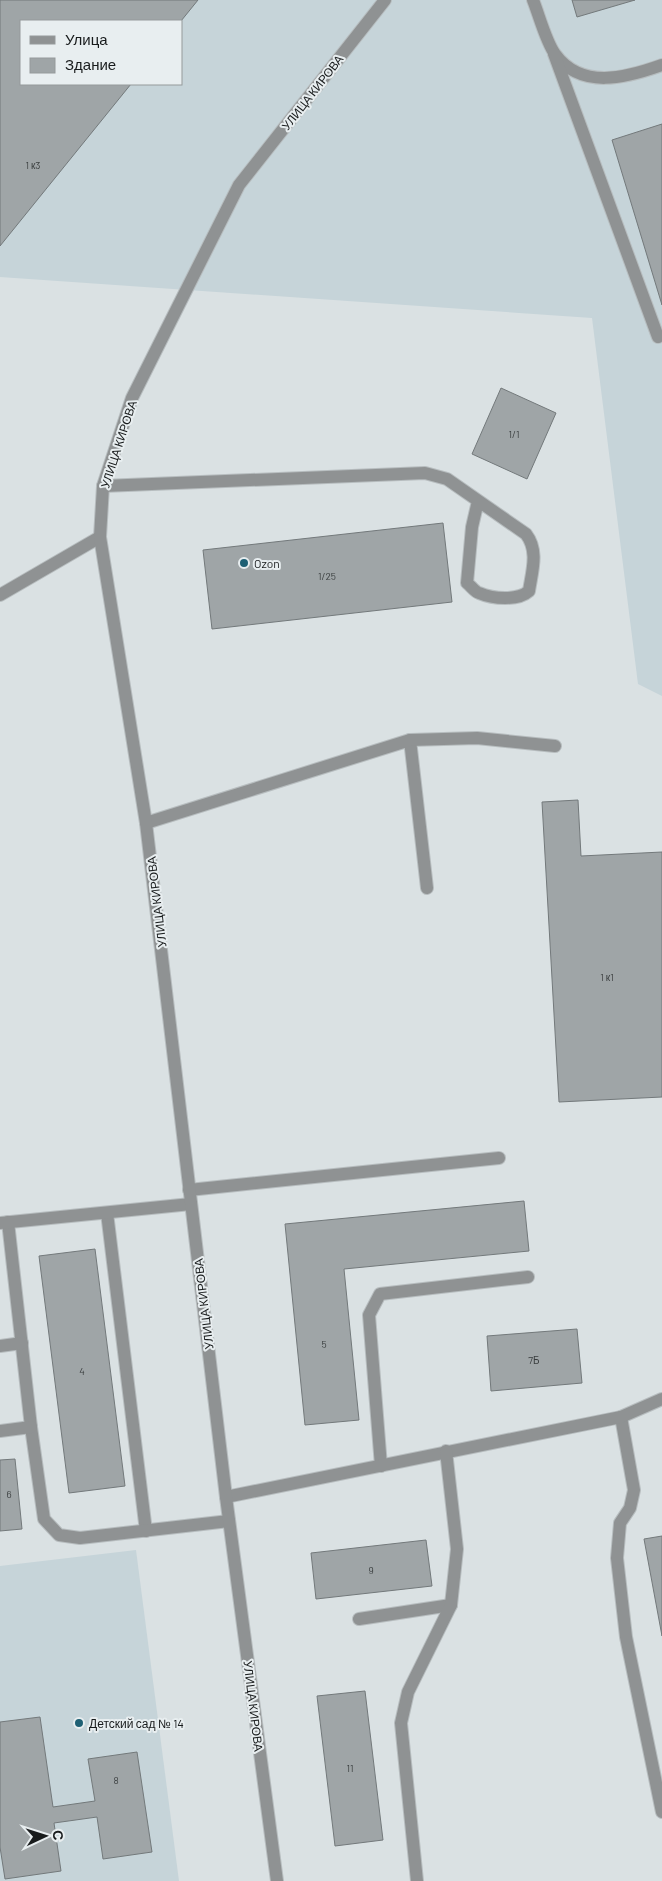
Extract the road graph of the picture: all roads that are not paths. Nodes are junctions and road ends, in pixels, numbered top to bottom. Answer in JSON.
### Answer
{"nodes":[{"id":1,"x":384,"y":0,"type":"edge"},
{"id":2,"x":533,"y":0,"type":"edge"},
{"id":3,"x":554,"y":54,"type":"junction"},
{"id":4,"x":662,"y":65,"type":"edge"},
{"id":5,"x":658,"y":337,"type":"dead end"},
{"id":6,"x":103,"y":486,"type":"junction"},
{"id":7,"x":478,"y":501,"type":"junction"},
{"id":8,"x":100,"y":537,"type":"junction"},
{"id":9,"x":0,"y":595,"type":"edge"},
{"id":10,"x":410,"y":740,"type":"junction"},
{"id":11,"x":555,"y":746,"type":"dead end"},
{"id":12,"x":146,"y":823,"type":"junction"},
{"id":13,"x":427,"y":888,"type":"dead end"},
{"id":14,"x":499,"y":1158,"type":"dead end"},
{"id":15,"x":189,"y":1190,"type":"junction"},
{"id":16,"x":191,"y":1204,"type":"junction"},
{"id":17,"x":107,"y":1213,"type":"junction"},
{"id":18,"x":4,"y":1223,"type":"edge"},
{"id":19,"x":528,"y":1277,"type":"dead end"},
{"id":20,"x":22,"y":1343,"type":"junction"},
{"id":21,"x":0,"y":1346,"type":"edge"},
{"id":22,"x":662,"y":1399,"type":"edge"},
{"id":23,"x":621,"y":1417,"type":"junction"},
{"id":24,"x":31,"y":1427,"type":"junction"},
{"id":25,"x":0,"y":1430,"type":"edge"},
{"id":26,"x":446,"y":1451,"type":"junction"},
{"id":27,"x":381,"y":1466,"type":"junction"},
{"id":28,"x":226,"y":1497,"type":"junction"},
{"id":29,"x":229,"y":1521,"type":"junction"},
{"id":30,"x":146,"y":1531,"type":"junction"},
{"id":31,"x":451,"y":1605,"type":"junction"},
{"id":32,"x":359,"y":1619,"type":"dead end"},
{"id":33,"x":662,"y":1812,"type":"edge"},
{"id":34,"x":277,"y":1881,"type":"edge"},
{"id":35,"x":417,"y":1881,"type":"edge"}],
"edges":[{"from":1,"to":6,"type":"street","name":"УЛИЦА КИРОВА"},
{"from":2,"to":3,"type":"street"},
{"from":3,"to":4,"type":"street"},
{"from":3,"to":5,"type":"street"},
{"from":6,"to":7,"type":"street"},
{"from":6,"to":8,"type":"street","name":"УЛИЦА КИРОВА"},
{"from":7,"to":7,"type":"street"},
{"from":8,"to":9,"type":"street"},
{"from":8,"to":12,"type":"street","name":"УЛИЦА КИРОВА"},
{"from":10,"to":11,"type":"street"},
{"from":10,"to":12,"type":"street"},
{"from":10,"to":13,"type":"street"},
{"from":12,"to":15,"type":"street","name":"УЛИЦА КИРОВА"},
{"from":14,"to":15,"type":"street"},
{"from":15,"to":16,"type":"street","name":"УЛИЦА КИРОВА"},
{"from":16,"to":17,"type":"street"},
{"from":16,"to":28,"type":"street","name":"УЛИЦА КИРОВА"},
{"from":17,"to":18,"type":"street"},
{"from":17,"to":30,"type":"street"},
{"from":18,"to":20,"type":"street"},
{"from":19,"to":27,"type":"street"},
{"from":20,"to":21,"type":"street"},
{"from":20,"to":24,"type":"street"},
{"from":22,"to":23,"type":"street"},
{"from":23,"to":26,"type":"street"},
{"from":23,"to":33,"type":"street"},
{"from":24,"to":25,"type":"street"},
{"from":24,"to":30,"type":"street"},
{"from":26,"to":27,"type":"street"},
{"from":26,"to":31,"type":"street"},
{"from":27,"to":28,"type":"street"},
{"from":28,"to":29,"type":"street","name":"УЛИЦА КИРОВА"},
{"from":29,"to":30,"type":"street"},
{"from":29,"to":34,"type":"street","name":"УЛИЦА КИРОВА"},
{"from":31,"to":32,"type":"street"},
{"from":31,"to":35,"type":"street"}]}
